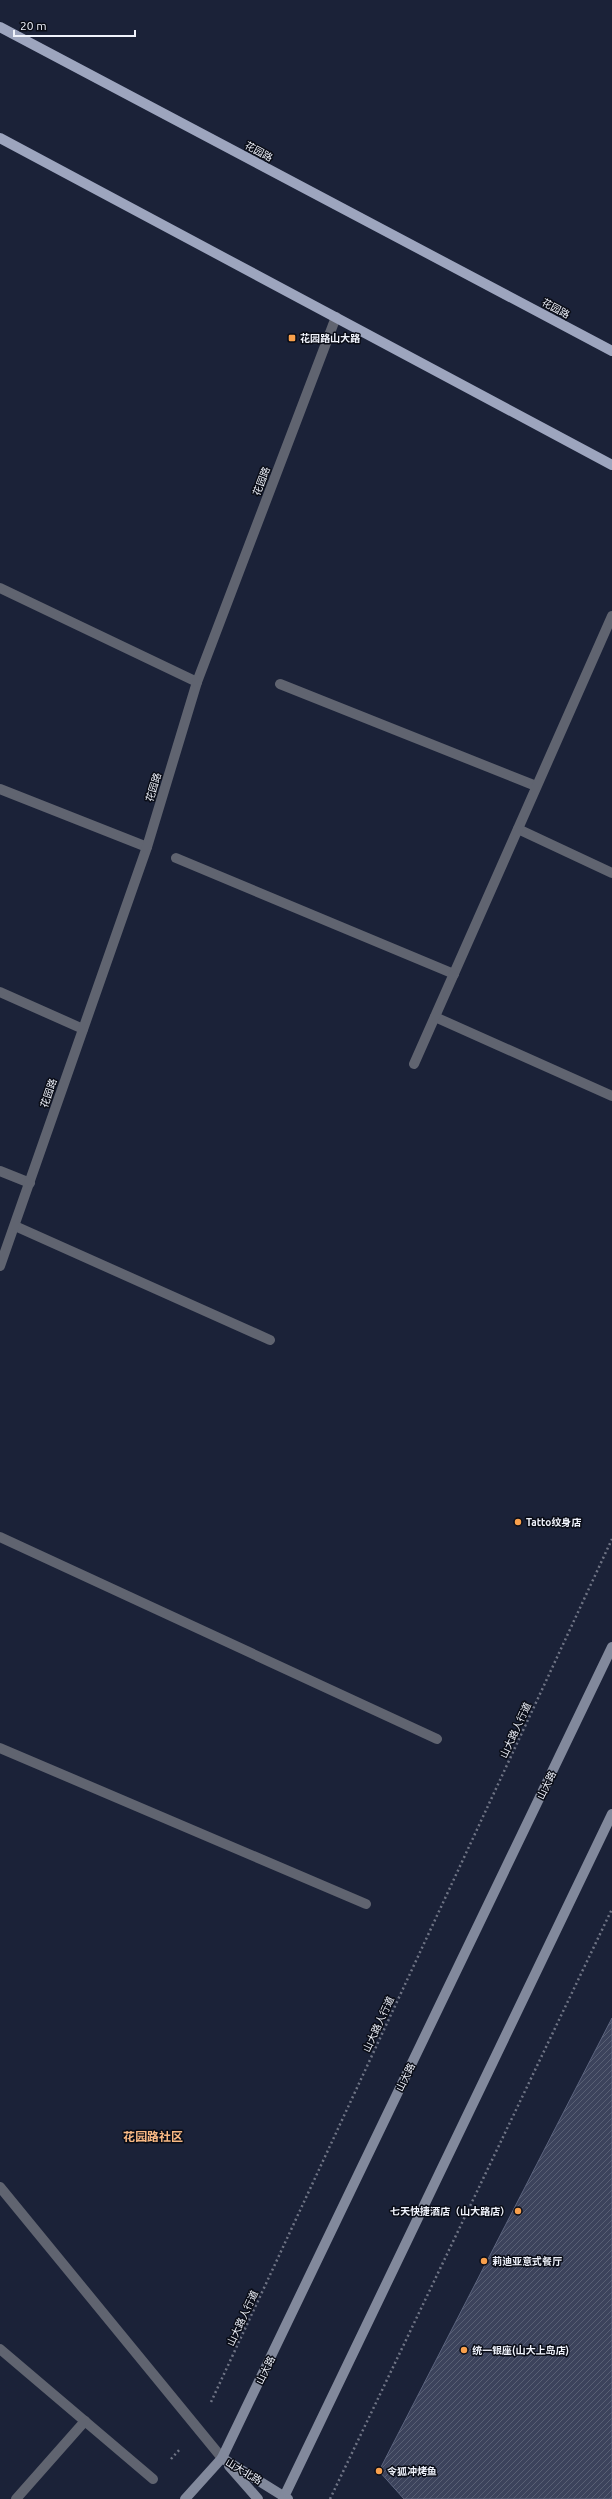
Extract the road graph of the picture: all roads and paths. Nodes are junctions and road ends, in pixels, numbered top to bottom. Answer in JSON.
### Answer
{"nodes":[{"id":1,"x":0,"y":27,"type":"edge"},
{"id":2,"x":0,"y":138,"type":"edge"},
{"id":3,"x":336,"y":318,"type":"junction"},
{"id":4,"x":612,"y":351,"type":"edge"},
{"id":5,"x":612,"y":465,"type":"edge"},
{"id":6,"x":0,"y":588,"type":"edge"},
{"id":7,"x":612,"y":616,"type":"edge"},
{"id":8,"x":197,"y":682,"type":"junction"},
{"id":9,"x":280,"y":684,"type":"dead end"},
{"id":10,"x":536,"y":786,"type":"junction"},
{"id":11,"x":0,"y":789,"type":"edge"},
{"id":12,"x":518,"y":829,"type":"junction"},
{"id":13,"x":147,"y":847,"type":"junction"},
{"id":14,"x":176,"y":858,"type":"dead end"},
{"id":15,"x":612,"y":873,"type":"edge"},
{"id":16,"x":454,"y":974,"type":"junction"},
{"id":17,"x":0,"y":992,"type":"edge"},
{"id":18,"x":435,"y":1017,"type":"junction"},
{"id":19,"x":84,"y":1029,"type":"junction"},
{"id":20,"x":414,"y":1064,"type":"dead end"},
{"id":21,"x":612,"y":1096,"type":"edge"},
{"id":22,"x":0,"y":1171,"type":"edge"},
{"id":23,"x":30,"y":1183,"type":"junction"},
{"id":24,"x":15,"y":1226,"type":"junction"},
{"id":25,"x":0,"y":1266,"type":"edge"},
{"id":26,"x":270,"y":1340,"type":"dead end"},
{"id":27,"x":0,"y":1537,"type":"edge"},
{"id":28,"x":612,"y":1539,"type":"edge"},
{"id":29,"x":612,"y":1647,"type":"edge"},
{"id":30,"x":437,"y":1739,"type":"dead end"},
{"id":31,"x":0,"y":1748,"type":"edge"},
{"id":32,"x":612,"y":1814,"type":"edge"},
{"id":33,"x":366,"y":1904,"type":"dead end"},
{"id":34,"x":612,"y":1909,"type":"edge"},
{"id":35,"x":0,"y":2188,"type":"edge"},
{"id":36,"x":0,"y":2349,"type":"edge"},
{"id":37,"x":85,"y":2421,"type":"junction"},
{"id":38,"x":199,"y":2429,"type":"junction"},
{"id":39,"x":222,"y":2458,"type":"junction"},
{"id":40,"x":153,"y":2479,"type":"joint"},
{"id":41,"x":285,"y":2498,"type":"edge"},
{"id":42,"x":16,"y":2499,"type":"edge"},
{"id":43,"x":185,"y":2499,"type":"edge"},
{"id":44,"x":258,"y":2499,"type":"edge"},
{"id":45,"x":330,"y":2499,"type":"edge"}],
"edges":[{"from":1,"to":4,"type":"main road","name":"花园路"},
{"from":2,"to":3,"type":"main road"},
{"from":3,"to":5,"type":"main road"},
{"from":3,"to":8,"type":"street","name":"花园路"},
{"from":6,"to":8,"type":"street"},
{"from":7,"to":10,"type":"street"},
{"from":8,"to":13,"type":"street","name":"花园路"},
{"from":9,"to":10,"type":"street"},
{"from":10,"to":12,"type":"street"},
{"from":11,"to":13,"type":"street"},
{"from":12,"to":15,"type":"street"},
{"from":12,"to":16,"type":"street"},
{"from":13,"to":19,"type":"street","name":"花园路"},
{"from":14,"to":16,"type":"street"},
{"from":16,"to":18,"type":"street"},
{"from":17,"to":19,"type":"street"},
{"from":18,"to":20,"type":"street"},
{"from":18,"to":21,"type":"street"},
{"from":19,"to":23,"type":"street","name":"花园路"},
{"from":22,"to":23,"type":"street"},
{"from":23,"to":24,"type":"street","name":"花园路"},
{"from":24,"to":25,"type":"street","name":"花园路"},
{"from":24,"to":26,"type":"street"},
{"from":27,"to":30,"type":"street"},
{"from":28,"to":38,"type":"path","name":"山大路人行道"},
{"from":29,"to":39,"type":"main road","name":"山大路"},
{"from":31,"to":33,"type":"street"},
{"from":32,"to":41,"type":"main road"},
{"from":34,"to":45,"type":"path"},
{"from":35,"to":38,"type":"street"},
{"from":36,"to":37,"type":"street"},
{"from":37,"to":40,"type":"street"},
{"from":37,"to":42,"type":"street"},
{"from":38,"to":39,"type":"street"},
{"from":38,"to":40,"type":"path","name":"山大路人行道"},
{"from":39,"to":41,"type":"main road","name":"山大北路"},
{"from":39,"to":43,"type":"main road","name":"山大路"},
{"from":39,"to":44,"type":"main road","name":"山大北路"}]}
